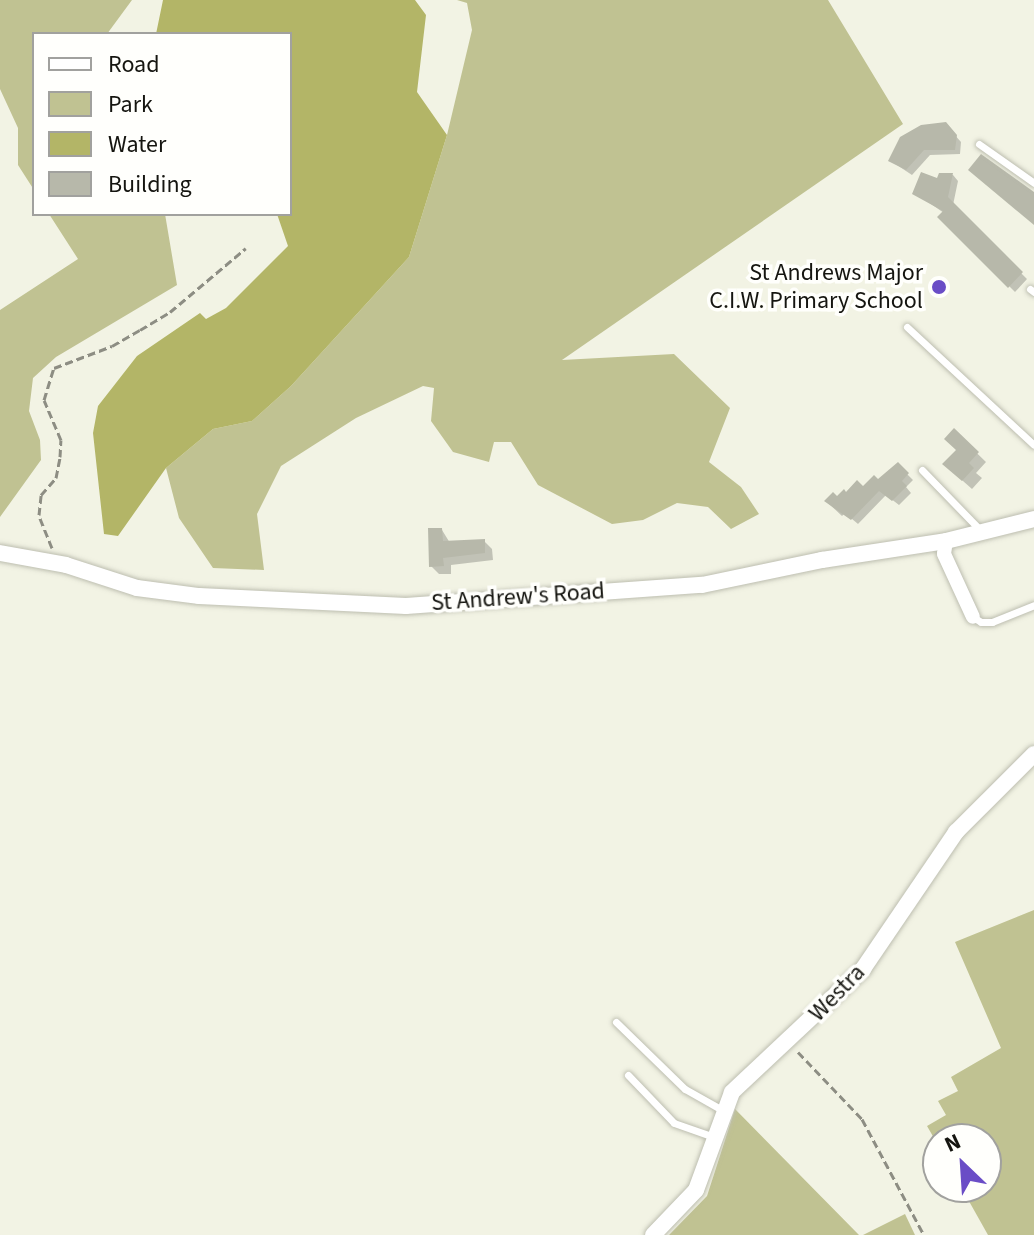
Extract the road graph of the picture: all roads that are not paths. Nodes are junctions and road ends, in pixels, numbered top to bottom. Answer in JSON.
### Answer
{"nodes":[{"id":1,"x":979,"y":144,"type":"dead end"},
{"id":2,"x":1034,"y":183,"type":"edge"},
{"id":3,"x":907,"y":327,"type":"dead end"},
{"id":4,"x":1034,"y":445,"type":"edge"},
{"id":5,"x":922,"y":470,"type":"dead end"},
{"id":6,"x":1034,"y":519,"type":"edge"},
{"id":7,"x":982,"y":532,"type":"junction"},
{"id":8,"x":946,"y":541,"type":"junction"},
{"id":9,"x":0,"y":553,"type":"edge"},
{"id":10,"x":1034,"y":605,"type":"edge"},
{"id":11,"x":973,"y":617,"type":"joint"},
{"id":12,"x":1034,"y":754,"type":"edge"},
{"id":13,"x":616,"y":1022,"type":"dead end"},
{"id":14,"x":628,"y":1075,"type":"dead end"},
{"id":15,"x":724,"y":1111,"type":"junction"},
{"id":16,"x":714,"y":1137,"type":"junction"},
{"id":17,"x":653,"y":1235,"type":"edge"}],
"edges":[{"from":1,"to":2,"type":"lane"},
{"from":3,"to":4,"type":"lane"},
{"from":5,"to":7,"type":"lane"},
{"from":6,"to":7,"type":"street","name":"St Andrew's Road"},
{"from":7,"to":8,"type":"street","name":"St Andrew's Road"},
{"from":8,"to":9,"type":"street","name":"St Andrew's Road"},
{"from":8,"to":11,"type":"street"},
{"from":10,"to":11,"type":"lane"},
{"from":12,"to":15,"type":"street","name":"Westra"},
{"from":13,"to":15,"type":"lane"},
{"from":14,"to":16,"type":"lane"},
{"from":15,"to":16,"type":"street","name":"Westra"},
{"from":16,"to":17,"type":"street","name":"Westra"}]}
